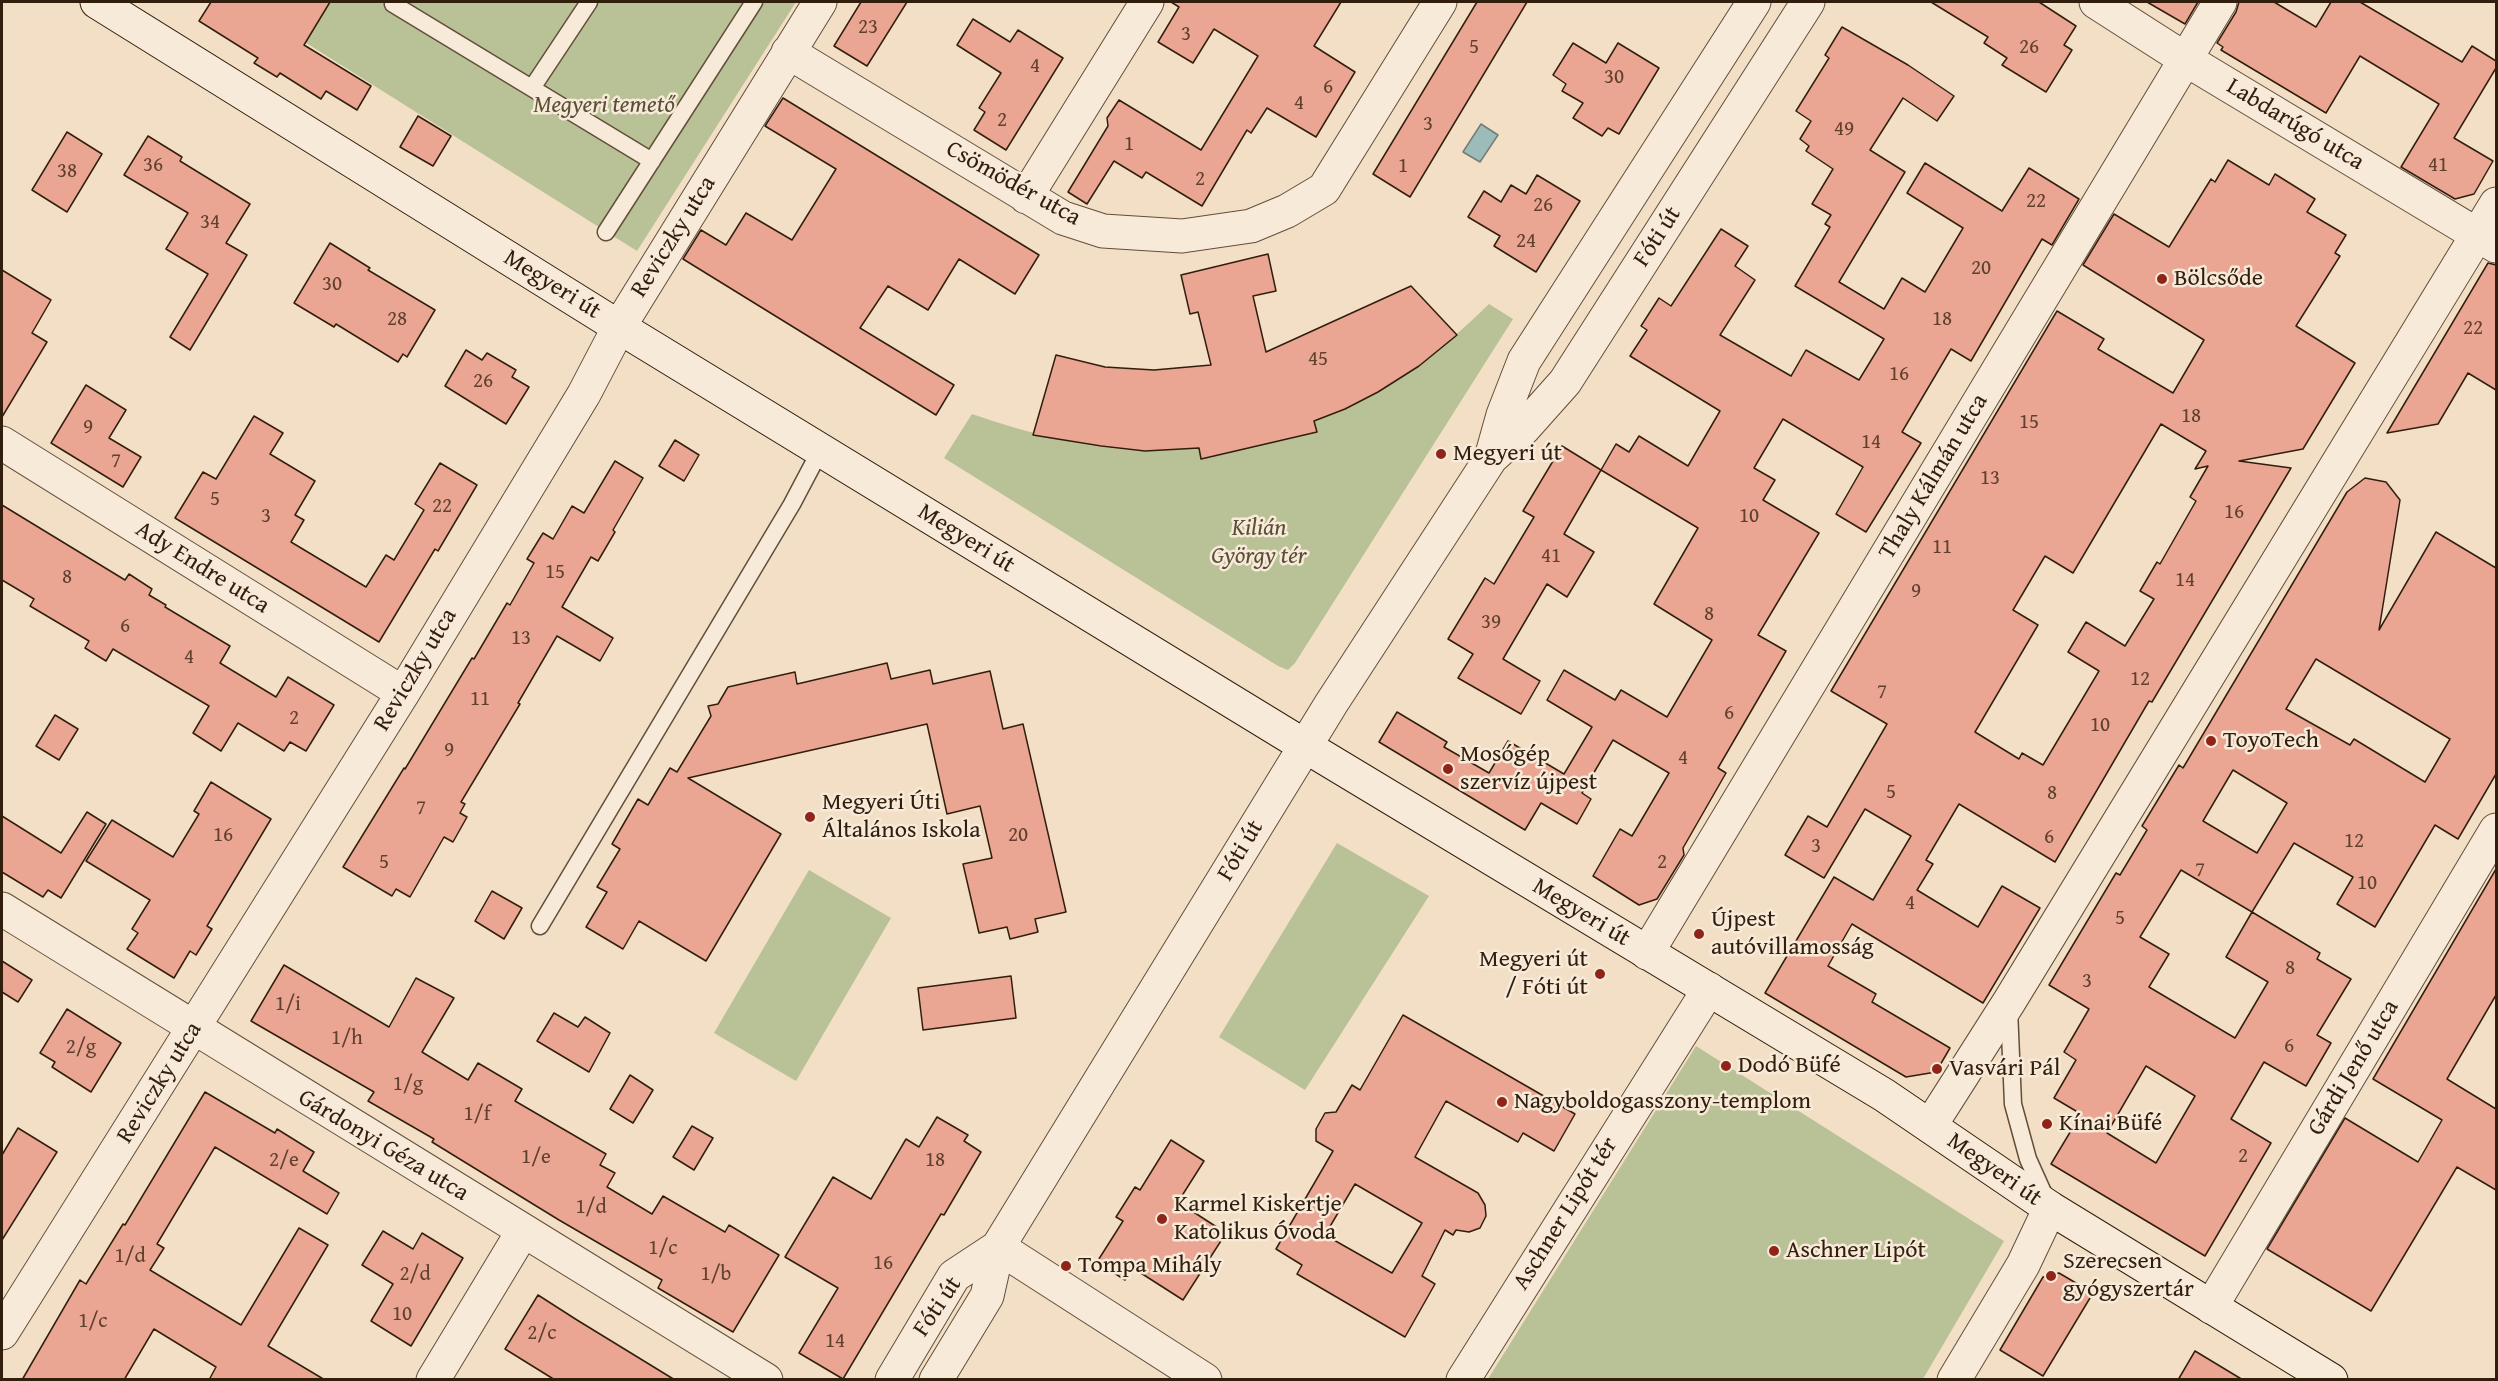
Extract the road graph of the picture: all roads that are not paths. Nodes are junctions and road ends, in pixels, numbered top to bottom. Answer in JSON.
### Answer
{"nodes":[{"id":1,"x":97,"y":2,"type":"edge"},
{"id":2,"x":589,"y":2,"type":"edge"},
{"id":3,"x":753,"y":2,"type":"edge"},
{"id":4,"x":820,"y":2,"type":"edge"},
{"id":5,"x":1147,"y":2,"type":"edge"},
{"id":6,"x":1440,"y":2,"type":"edge"},
{"id":7,"x":1754,"y":2,"type":"edge"},
{"id":8,"x":1808,"y":2,"type":"edge"},
{"id":9,"x":2096,"y":2,"type":"edge"},
{"id":10,"x":2220,"y":2,"type":"edge"},
{"id":11,"x":391,"y":6,"type":"edge"},
{"id":12,"x":788,"y":52,"type":"junction"},
{"id":13,"x":2185,"y":59,"type":"junction"},
{"id":14,"x":532,"y":88,"type":"junction"},
{"id":15,"x":652,"y":161,"type":"junction"},
{"id":16,"x":1026,"y":196,"type":"junction"},
{"id":17,"x":2496,"y":204,"type":"edge"},
{"id":18,"x":606,"y":232,"type":"dead end"},
{"id":19,"x":2487,"y":240,"type":"edge"},
{"id":20,"x":619,"y":327,"type":"junction"},
{"id":21,"x":2,"y":443,"type":"edge"},
{"id":22,"x":821,"y":449,"type":"junction"},
{"id":23,"x":1491,"y":458,"type":"junction"},
{"id":24,"x":403,"y":693,"type":"junction"},
{"id":25,"x":1305,"y":746,"type":"junction"},
{"id":26,"x":2496,"y":830,"type":"edge"},
{"id":27,"x":2,"y":909,"type":"edge"},
{"id":28,"x":540,"y":926,"type":"dead end"},
{"id":29,"x":1647,"y":953,"type":"junction"},
{"id":30,"x":1709,"y":989,"type":"junction"},
{"id":31,"x":2009,"y":1002,"type":"junction"},
{"id":32,"x":194,"y":1029,"type":"junction"},
{"id":33,"x":1930,"y":1126,"type":"junction"},
{"id":34,"x":2050,"y":1208,"type":"junction"},
{"id":35,"x":523,"y":1231,"type":"junction"},
{"id":36,"x":998,"y":1247,"type":"junction"},
{"id":37,"x":2211,"y":1307,"type":"junction"},
{"id":38,"x":2,"y":1333,"type":"edge"},
{"id":39,"x":433,"y":1380,"type":"edge"},
{"id":40,"x":766,"y":1380,"type":"edge"},
{"id":41,"x":892,"y":1380,"type":"edge"},
{"id":42,"x":936,"y":1380,"type":"edge"},
{"id":43,"x":1204,"y":1380,"type":"edge"},
{"id":44,"x":1463,"y":1380,"type":"edge"},
{"id":45,"x":1954,"y":1380,"type":"edge"},
{"id":46,"x":2331,"y":1380,"type":"edge"}],
"edges":[{"from":1,"to":20,"type":"street","name":"Megyeri út"},
{"from":2,"to":14,"type":"lane"},
{"from":3,"to":15,"type":"lane"},
{"from":4,"to":12,"type":"street","name":"Reviczky utca"},
{"from":5,"to":16,"type":"street"},
{"from":6,"to":16,"type":"street","name":"Csömödér utca"},
{"from":7,"to":23,"type":"street","name":"Fóti út"},
{"from":8,"to":23,"type":"street","name":"Fóti út"},
{"from":9,"to":13,"type":"street","name":"Labdarúgó utca"},
{"from":10,"to":13,"type":"street","name":"Thaly Kálmán utca"},
{"from":11,"to":14,"type":"lane"},
{"from":12,"to":16,"type":"street","name":"Csömödér utca"},
{"from":12,"to":20,"type":"street","name":"Reviczky utca"},
{"from":13,"to":19,"type":"street","name":"Labdarúgó utca"},
{"from":13,"to":29,"type":"street","name":"Thaly Kálmán utca"},
{"from":14,"to":15,"type":"lane"},
{"from":15,"to":18,"type":"lane"},
{"from":17,"to":19,"type":"street"},
{"from":19,"to":31,"type":"street"},
{"from":20,"to":22,"type":"street","name":"Megyeri út"},
{"from":20,"to":24,"type":"street","name":"Reviczky utca"},
{"from":21,"to":24,"type":"street","name":"Ady Endre utca"},
{"from":22,"to":25,"type":"street","name":"Megyeri út"},
{"from":22,"to":28,"type":"lane"},
{"from":23,"to":25,"type":"street","name":"Fóti út"},
{"from":24,"to":32,"type":"street","name":"Reviczky utca"},
{"from":25,"to":29,"type":"street","name":"Megyeri út"},
{"from":25,"to":36,"type":"street","name":"Fóti út"},
{"from":26,"to":37,"type":"street","name":"Gárdi Jenő utca"},
{"from":27,"to":32,"type":"street","name":"Gárdonyi Géza utca"},
{"from":29,"to":30,"type":"street","name":"Megyeri út"},
{"from":30,"to":33,"type":"street","name":"Megyeri út"},
{"from":30,"to":44,"type":"street","name":"Aschner Lipót tér"},
{"from":31,"to":33,"type":"street"},
{"from":31,"to":34,"type":"lane"},
{"from":32,"to":35,"type":"street","name":"Gárdonyi Géza utca"},
{"from":32,"to":38,"type":"street","name":"Reviczky utca"},
{"from":33,"to":34,"type":"street","name":"Megyeri út"},
{"from":34,"to":37,"type":"street","name":"Megyeri út"},
{"from":34,"to":45,"type":"street"},
{"from":35,"to":39,"type":"street"},
{"from":35,"to":40,"type":"street","name":"Gárdonyi Géza utca"},
{"from":36,"to":41,"type":"street","name":"Fóti út"},
{"from":36,"to":42,"type":"street","name":"Fóti út"},
{"from":36,"to":43,"type":"street"},
{"from":37,"to":46,"type":"street","name":"Megyeri út"}]}
